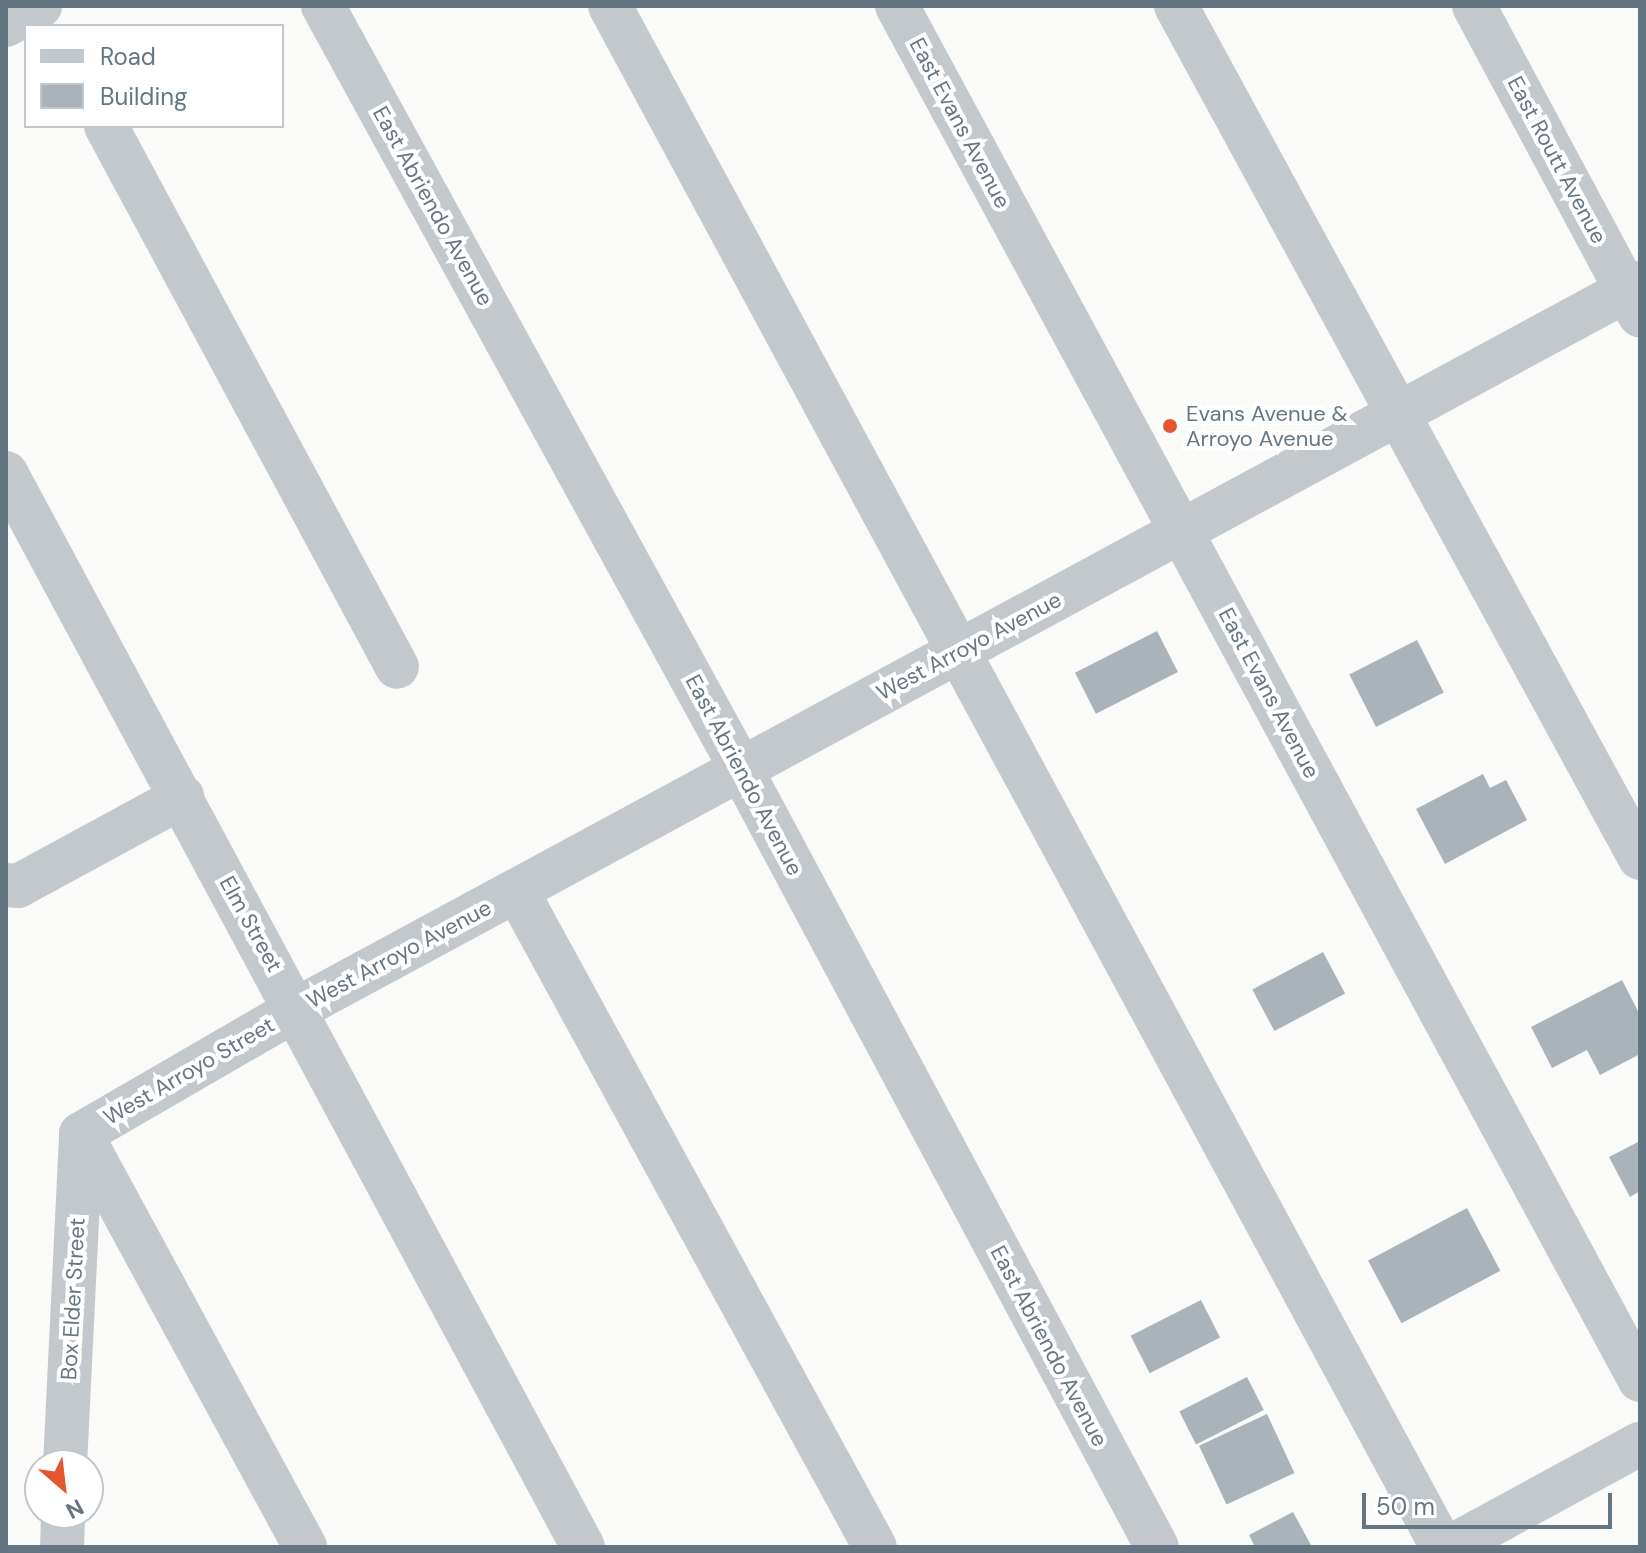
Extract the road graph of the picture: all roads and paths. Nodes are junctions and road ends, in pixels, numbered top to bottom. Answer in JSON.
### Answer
{"nodes":[{"id":1,"x":41,"y":6,"type":"edge"},
{"id":2,"x":323,"y":6,"type":"edge"},
{"id":3,"x":610,"y":6,"type":"edge"},
{"id":4,"x":897,"y":6,"type":"edge"},
{"id":5,"x":1176,"y":6,"type":"edge"},
{"id":6,"x":1474,"y":6,"type":"edge"},
{"id":7,"x":51,"y":24,"type":"edge"},
{"id":8,"x":6,"y":25,"type":"edge"},
{"id":9,"x":107,"y":128,"type":"edge"},
{"id":10,"x":1636,"y":296,"type":"edge"},
{"id":11,"x":1398,"y":414,"type":"junction"},
{"id":12,"x":6,"y":473,"type":"edge"},
{"id":13,"x":1182,"y":531,"type":"junction"},
{"id":14,"x":959,"y":651,"type":"junction"},
{"id":15,"x":397,"y":667,"type":"dead end"},
{"id":16,"x":741,"y":769,"type":"junction"},
{"id":17,"x":182,"y":797,"type":"junction"},
{"id":18,"x":1640,"y":858,"type":"edge"},
{"id":19,"x":6,"y":885,"type":"edge"},
{"id":20,"x":517,"y":891,"type":"junction"},
{"id":21,"x":297,"y":1009,"type":"junction"},
{"id":22,"x":81,"y":1134,"type":"junction"},
{"id":23,"x":1640,"y":1380,"type":"edge"},
{"id":24,"x":1640,"y":1444,"type":"edge"},
{"id":25,"x":66,"y":1449,"type":"edge"},
{"id":26,"x":305,"y":1547,"type":"edge"},
{"id":27,"x":583,"y":1547,"type":"edge"},
{"id":28,"x":875,"y":1547,"type":"edge"},
{"id":29,"x":1157,"y":1547,"type":"edge"},
{"id":30,"x":1442,"y":1547,"type":"edge"},
{"id":31,"x":1450,"y":1547,"type":"edge"}],
"edges":[{"from":1,"to":7,"type":"street"},
{"from":1,"to":8,"type":"street"},
{"from":2,"to":16,"type":"street","name":"East Abriendo Avenue"},
{"from":3,"to":14,"type":"street"},
{"from":4,"to":13,"type":"street","name":"East Evans Avenue"},
{"from":5,"to":11,"type":"street"},
{"from":6,"to":10,"type":"street","name":"East Routt Avenue"},
{"from":9,"to":15,"type":"street"},
{"from":10,"to":11,"type":"street","name":"West Arroyo Avenue"},
{"from":11,"to":13,"type":"street","name":"West Arroyo Avenue"},
{"from":11,"to":18,"type":"street"},
{"from":12,"to":17,"type":"street","name":"Elm Street"},
{"from":13,"to":14,"type":"street","name":"West Arroyo Avenue"},
{"from":13,"to":23,"type":"street","name":"East Evans Avenue"},
{"from":14,"to":16,"type":"street","name":"West Arroyo Avenue"},
{"from":14,"to":30,"type":"street"},
{"from":16,"to":20,"type":"street","name":"West Arroyo Avenue"},
{"from":16,"to":29,"type":"street","name":"East Abriendo Avenue"},
{"from":17,"to":19,"type":"street"},
{"from":17,"to":21,"type":"street","name":"Elm Street"},
{"from":20,"to":21,"type":"street","name":"West Arroyo Avenue"},
{"from":20,"to":28,"type":"street"},
{"from":21,"to":22,"type":"street","name":"West Arroyo Street"},
{"from":21,"to":27,"type":"street","name":"Elm Street"},
{"from":22,"to":25,"type":"street","name":"Box Elder Street"},
{"from":22,"to":26,"type":"street"},
{"from":24,"to":31,"type":"street"}]}
